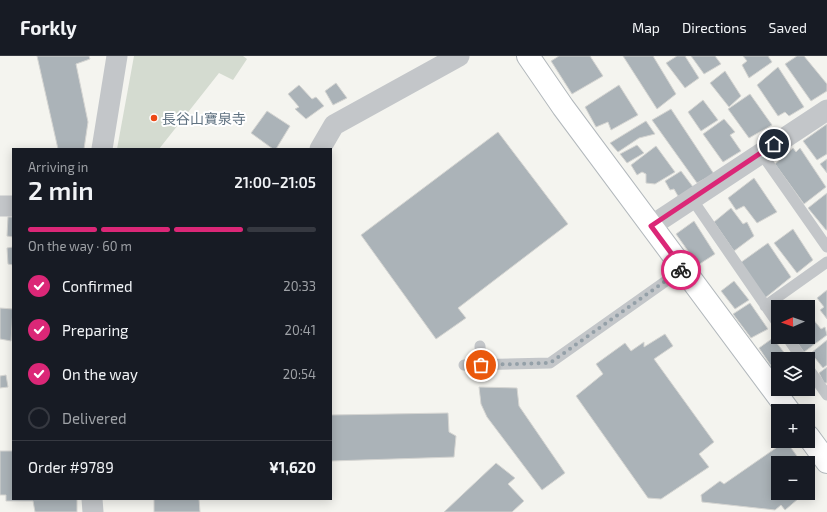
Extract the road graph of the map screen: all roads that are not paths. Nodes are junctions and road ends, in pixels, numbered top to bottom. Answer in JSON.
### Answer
{"nodes":[{"id":1,"x":117,"y":56,"type":"edge"},
{"id":2,"x":460,"y":56,"type":"edge"},
{"id":3,"x":528,"y":56,"type":"edge"},
{"id":4,"x":827,"y":110,"type":"edge"},
{"id":5,"x":102,"y":148,"type":"edge"},
{"id":6,"x":321,"y":148,"type":"edge"},
{"id":7,"x":761,"y":153,"type":"junction"},
{"id":8,"x":692,"y":199,"type":"junction"},
{"id":9,"x":0,"y":206,"type":"edge"},
{"id":10,"x":12,"y":206,"type":"edge"},
{"id":11,"x":651,"y":226,"type":"junction"},
{"id":12,"x":827,"y":247,"type":"edge"},
{"id":13,"x":827,"y":262,"type":"edge"},
{"id":14,"x":683,"y":269,"type":"junction"},
{"id":15,"x":765,"y":306,"type":"junction"},
{"id":16,"x":771,"y":314,"type":"edge"},
{"id":17,"x":480,"y":346,"type":"dead end"},
{"id":18,"x":464,"y":365,"type":"dead end"},
{"id":19,"x":481,"y":365,"type":"junction"},
{"id":20,"x":815,"y":378,"type":"edge"},
{"id":21,"x":827,"y":395,"type":"edge"},
{"id":22,"x":784,"y":404,"type":"edge"},
{"id":23,"x":815,"y":446,"type":"edge"},
{"id":24,"x":827,"y":462,"type":"edge"},
{"id":25,"x":92,"y":500,"type":"edge"},
{"id":26,"x":93,"y":512,"type":"edge"}],
"edges":[{"from":1,"to":5,"type":"street"},
{"from":2,"to":6,"type":"street"},
{"from":3,"to":11,"type":"street"},
{"from":4,"to":7,"type":"street"},
{"from":7,"to":8,"type":"street"},
{"from":7,"to":12,"type":"lane"},
{"from":8,"to":11,"type":"street"},
{"from":8,"to":15,"type":"lane"},
{"from":9,"to":10,"type":"street"},
{"from":11,"to":14,"type":"street"},
{"from":13,"to":15,"type":"lane"},
{"from":14,"to":19,"type":"lane"},
{"from":14,"to":22,"type":"street"},
{"from":15,"to":16,"type":"lane"},
{"from":17,"to":19,"type":"lane"},
{"from":18,"to":19,"type":"lane"},
{"from":20,"to":21,"type":"lane"},
{"from":23,"to":24,"type":"street"},
{"from":25,"to":26,"type":"street"}]}
